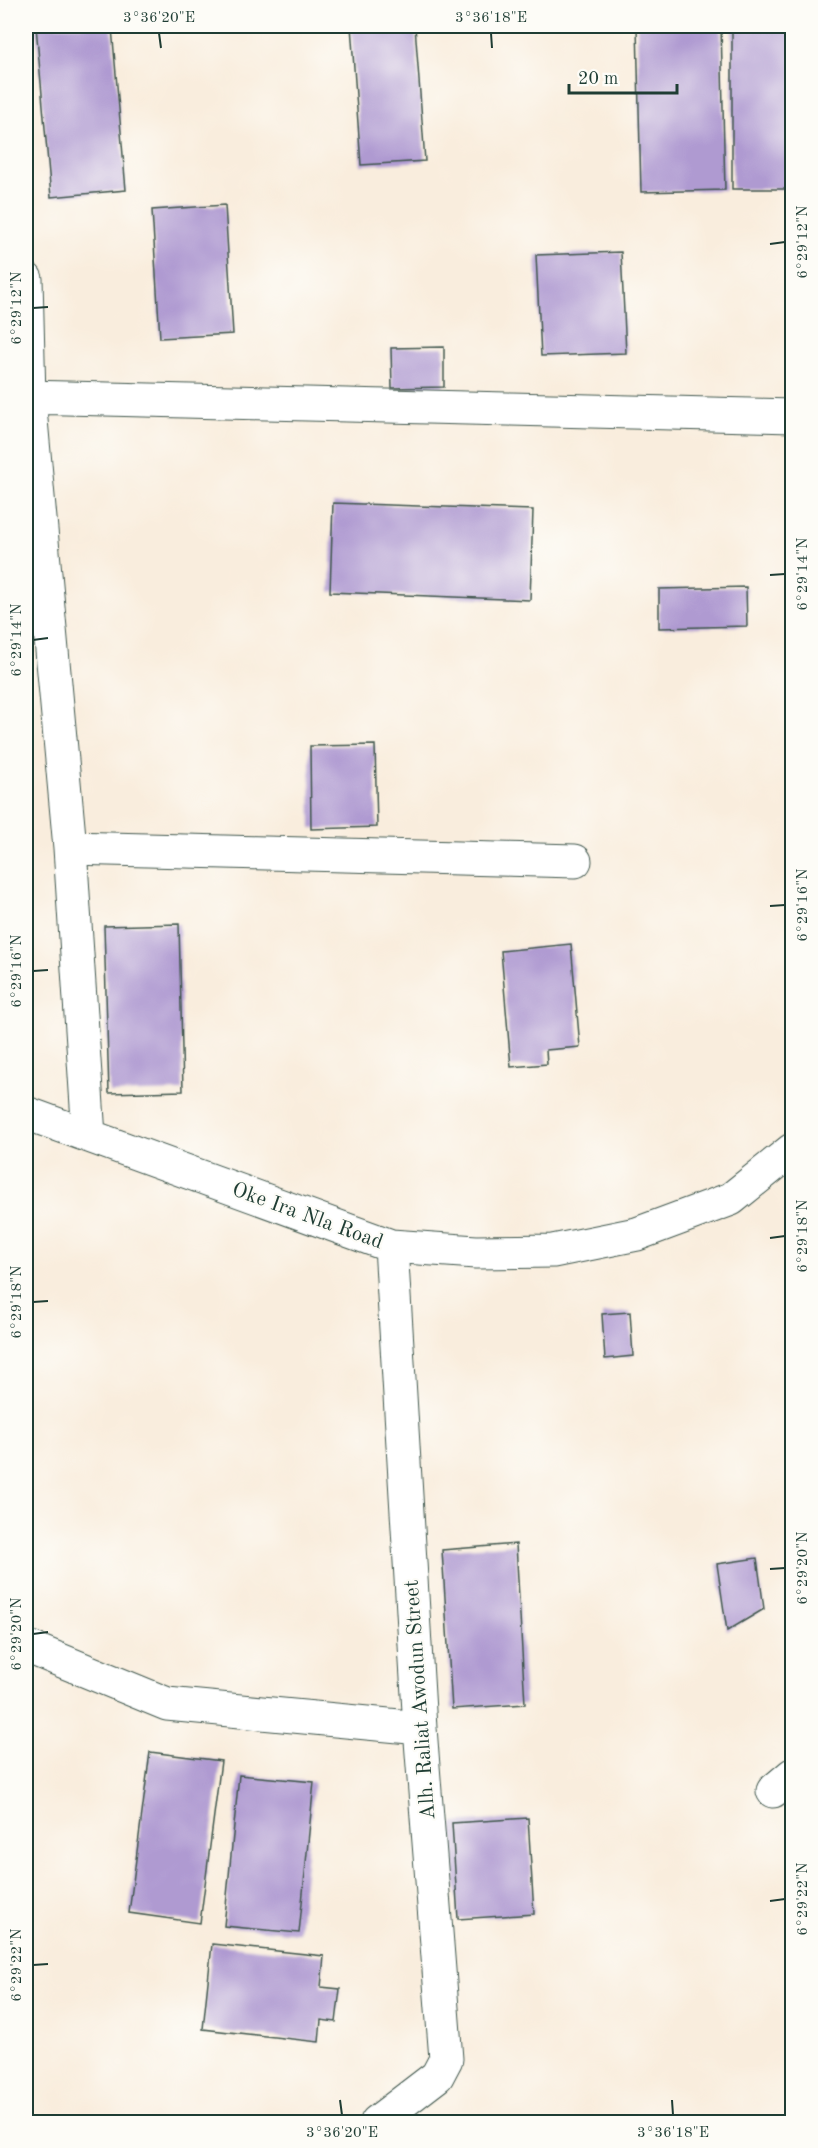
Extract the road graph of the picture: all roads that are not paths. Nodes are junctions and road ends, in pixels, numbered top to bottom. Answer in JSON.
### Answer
{"nodes":[{"id":1,"x":26,"y":279,"type":"edge"},
{"id":2,"x":27,"y":398,"type":"edge"},
{"id":3,"x":792,"y":416,"type":"edge"},
{"id":4,"x":70,"y":848,"type":"junction"},
{"id":5,"x":575,"y":861,"type":"dead end"},
{"id":6,"x":26,"y":1113,"type":"edge"},
{"id":7,"x":88,"y":1136,"type":"junction"},
{"id":8,"x":792,"y":1150,"type":"edge"},
{"id":9,"x":391,"y":1246,"type":"junction"},
{"id":10,"x":26,"y":1646,"type":"edge"},
{"id":11,"x":420,"y":1728,"type":"junction"},
{"id":12,"x":377,"y":2122,"type":"edge"}],
"edges":[{"from":1,"to":2,"type":"street"},
{"from":2,"to":3,"type":"street"},
{"from":2,"to":4,"type":"street"},
{"from":4,"to":5,"type":"street"},
{"from":4,"to":7,"type":"street"},
{"from":6,"to":7,"type":"street","name":"Oke Ira Nla Road"},
{"from":7,"to":9,"type":"street","name":"Oke Ira Nla Road"},
{"from":8,"to":9,"type":"street","name":"Oke Ira Nla Road"},
{"from":9,"to":11,"type":"street","name":"Alh. Raliat Awodun Street"},
{"from":10,"to":11,"type":"street"},
{"from":11,"to":12,"type":"street","name":"Alh. Raliat Awodun Street"}]}
